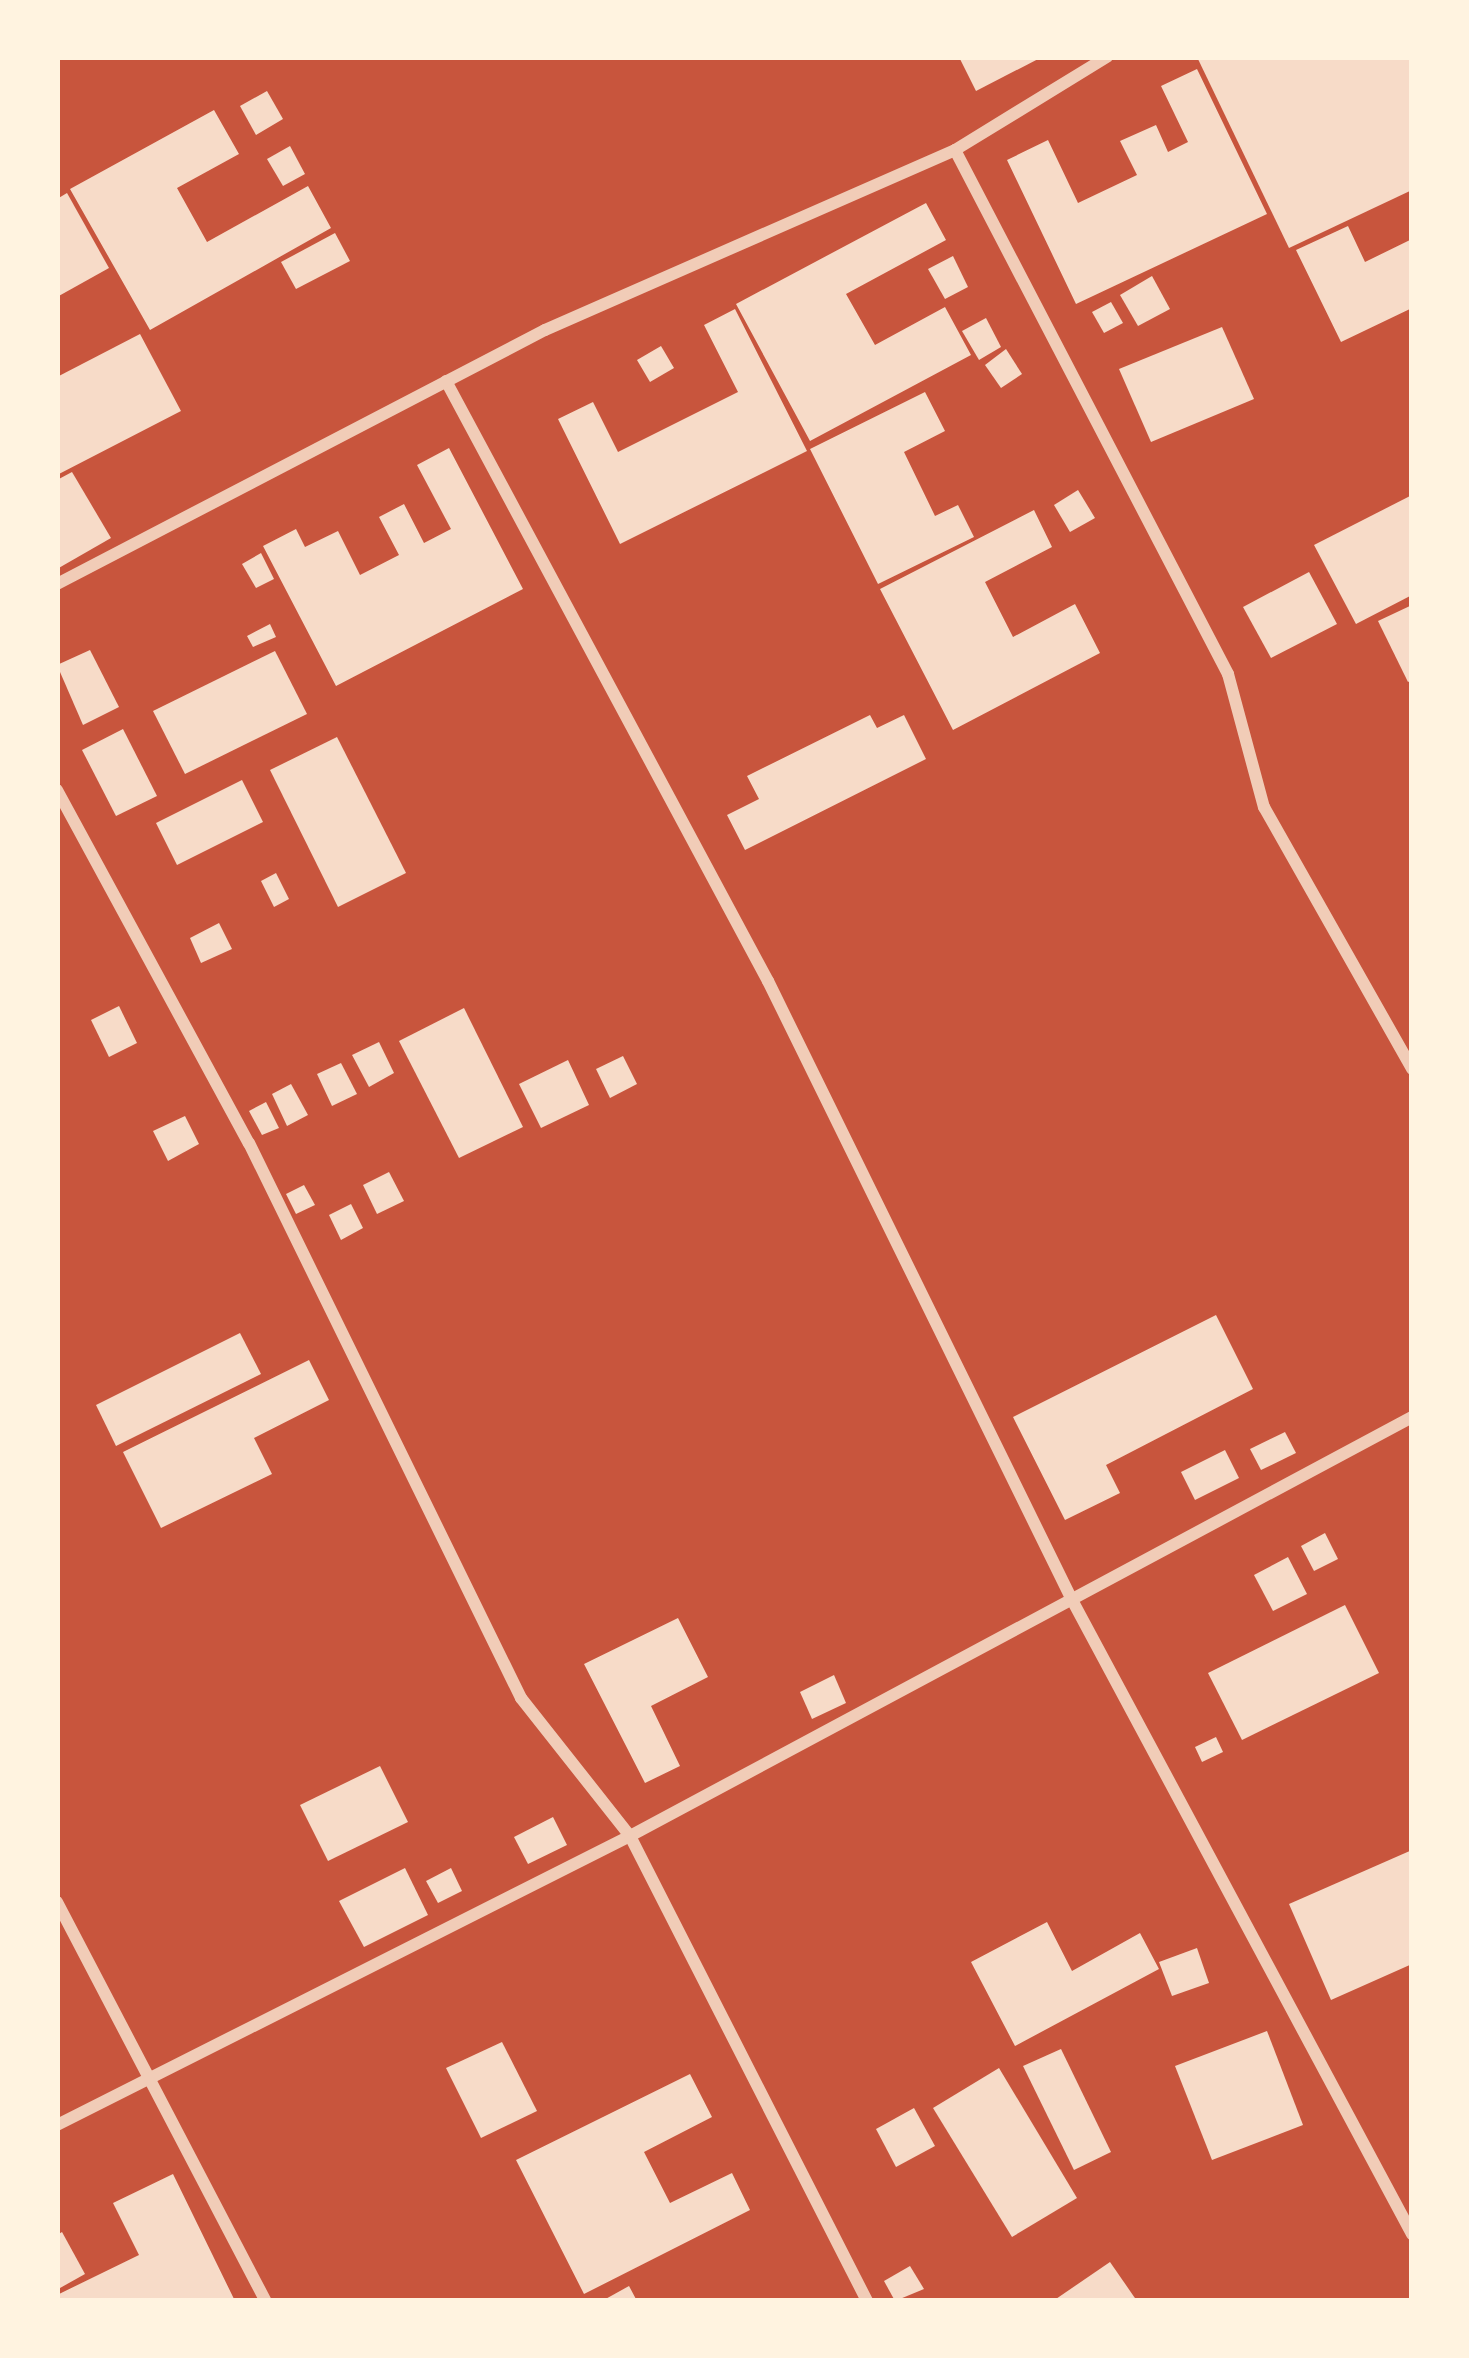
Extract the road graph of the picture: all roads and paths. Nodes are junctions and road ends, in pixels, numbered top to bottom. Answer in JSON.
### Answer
{"nodes":[{"id":1,"x":1107,"y":57,"type":"edge"},
{"id":2,"x":955,"y":150,"type":"junction"},
{"id":3,"x":446,"y":381,"type":"junction"},
{"id":4,"x":57,"y":584,"type":"edge"},
{"id":5,"x":57,"y":790,"type":"edge"},
{"id":6,"x":1412,"y":1069,"type":"edge"},
{"id":7,"x":1412,"y":1417,"type":"edge"},
{"id":8,"x":1071,"y":1598,"type":"junction"},
{"id":9,"x":630,"y":1836,"type":"junction"},
{"id":10,"x":57,"y":1902,"type":"edge"},
{"id":11,"x":151,"y":2078,"type":"junction"},
{"id":12,"x":57,"y":2125,"type":"edge"},
{"id":13,"x":1412,"y":2234,"type":"edge"},
{"id":14,"x":266,"y":2301,"type":"edge"},
{"id":15,"x":866,"y":2301,"type":"edge"}],
"edges":[{"from":1,"to":2,"type":"street"},
{"from":2,"to":3,"type":"street"},
{"from":2,"to":6,"type":"street"},
{"from":3,"to":4,"type":"street"},
{"from":3,"to":8,"type":"street"},
{"from":5,"to":9,"type":"street"},
{"from":7,"to":8,"type":"street"},
{"from":8,"to":9,"type":"street"},
{"from":8,"to":13,"type":"street"},
{"from":9,"to":11,"type":"street"},
{"from":9,"to":15,"type":"street"},
{"from":10,"to":11,"type":"street"},
{"from":11,"to":12,"type":"street"},
{"from":11,"to":14,"type":"street"}]}
